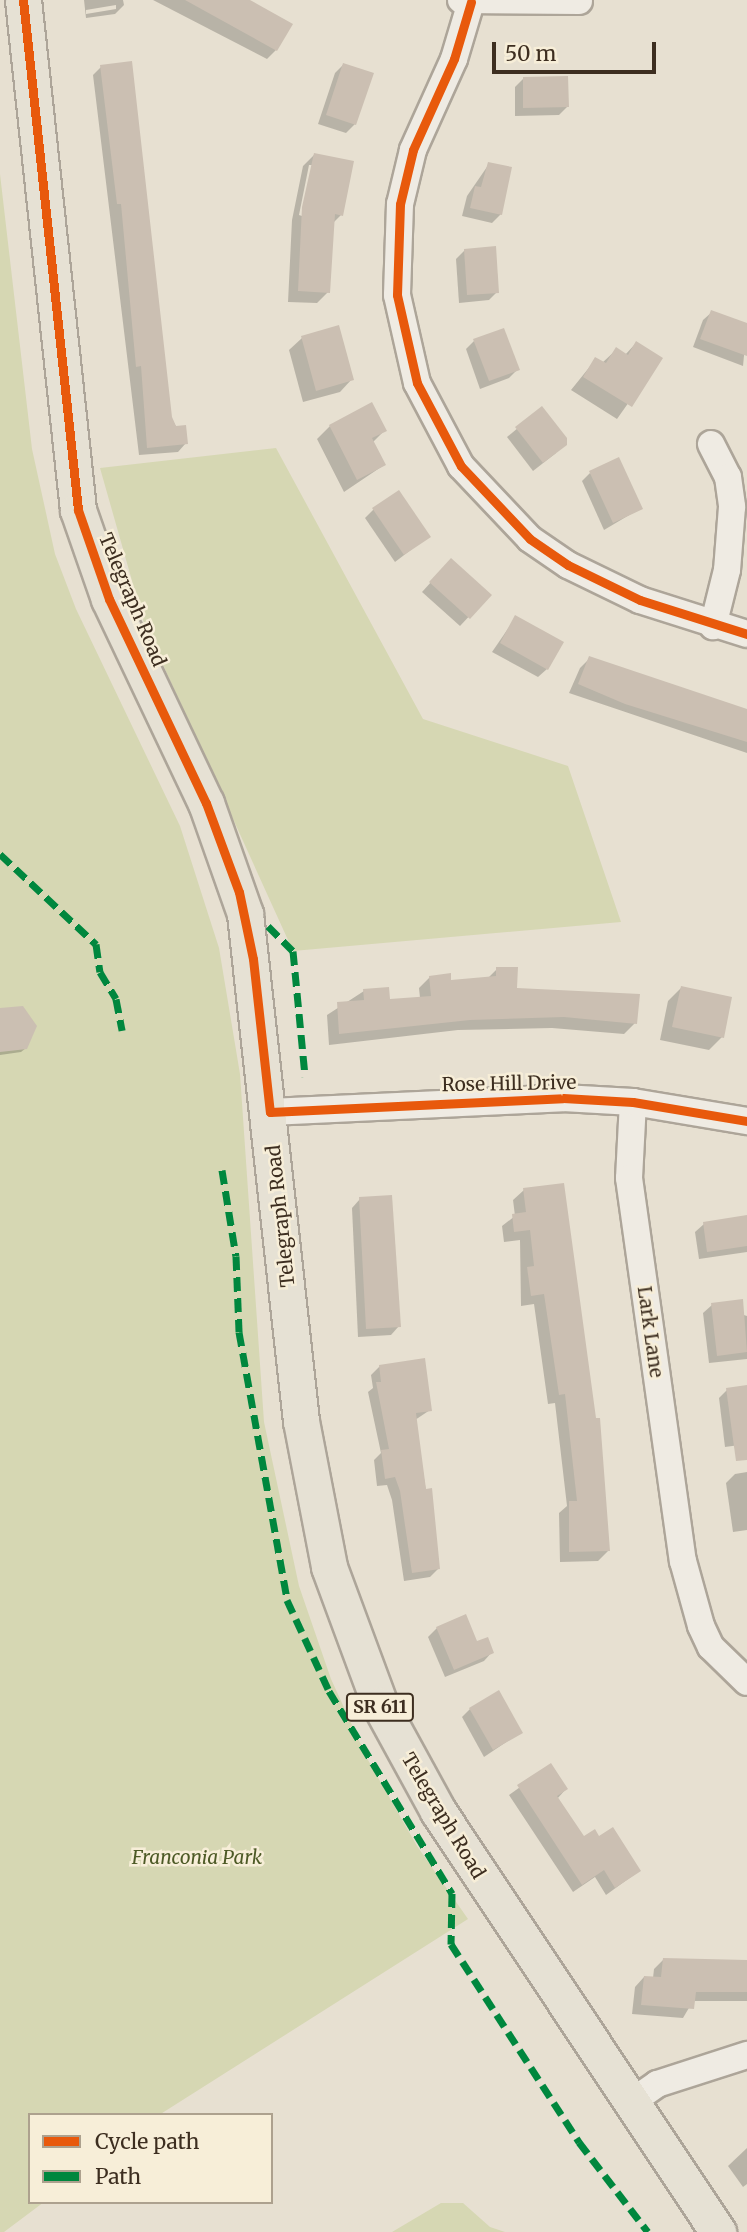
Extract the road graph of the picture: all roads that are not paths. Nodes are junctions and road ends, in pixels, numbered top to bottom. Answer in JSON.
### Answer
{"nodes":[{"id":1,"x":23,"y":0,"type":"edge"},
{"id":2,"x":466,"y":1,"type":"edge"},
{"id":3,"x":579,"y":1,"type":"edge"},
{"id":4,"x":710,"y":444,"type":"dead end"},
{"id":5,"x":713,"y":626,"type":"junction"},
{"id":6,"x":747,"y":634,"type":"edge"},
{"id":7,"x":633,"y":1102,"type":"junction"},
{"id":8,"x":270,"y":1112,"type":"junction"},
{"id":9,"x":747,"y":1121,"type":"edge"},
{"id":10,"x":747,"y":1682,"type":"edge"},
{"id":11,"x":747,"y":2056,"type":"edge"},
{"id":12,"x":630,"y":2103,"type":"junction"},
{"id":13,"x":718,"y":2232,"type":"edge"}],
"edges":[{"from":1,"to":8,"type":"main road","name":"Telegraph Road","number":"SR 611"},
{"from":2,"to":3,"type":"street"},
{"from":2,"to":5,"type":"street"},
{"from":4,"to":5,"type":"street"},
{"from":5,"to":6,"type":"street"},
{"from":7,"to":8,"type":"street","name":"Rose Hill Drive"},
{"from":7,"to":9,"type":"street","name":"Rose Hill Drive"},
{"from":7,"to":10,"type":"street","name":"Lark Lane"},
{"from":8,"to":12,"type":"main road","name":"Telegraph Road","number":"SR 611"},
{"from":11,"to":12,"type":"street"},
{"from":12,"to":13,"type":"main road","name":"Telegraph Road","number":"SR 611"}]}
